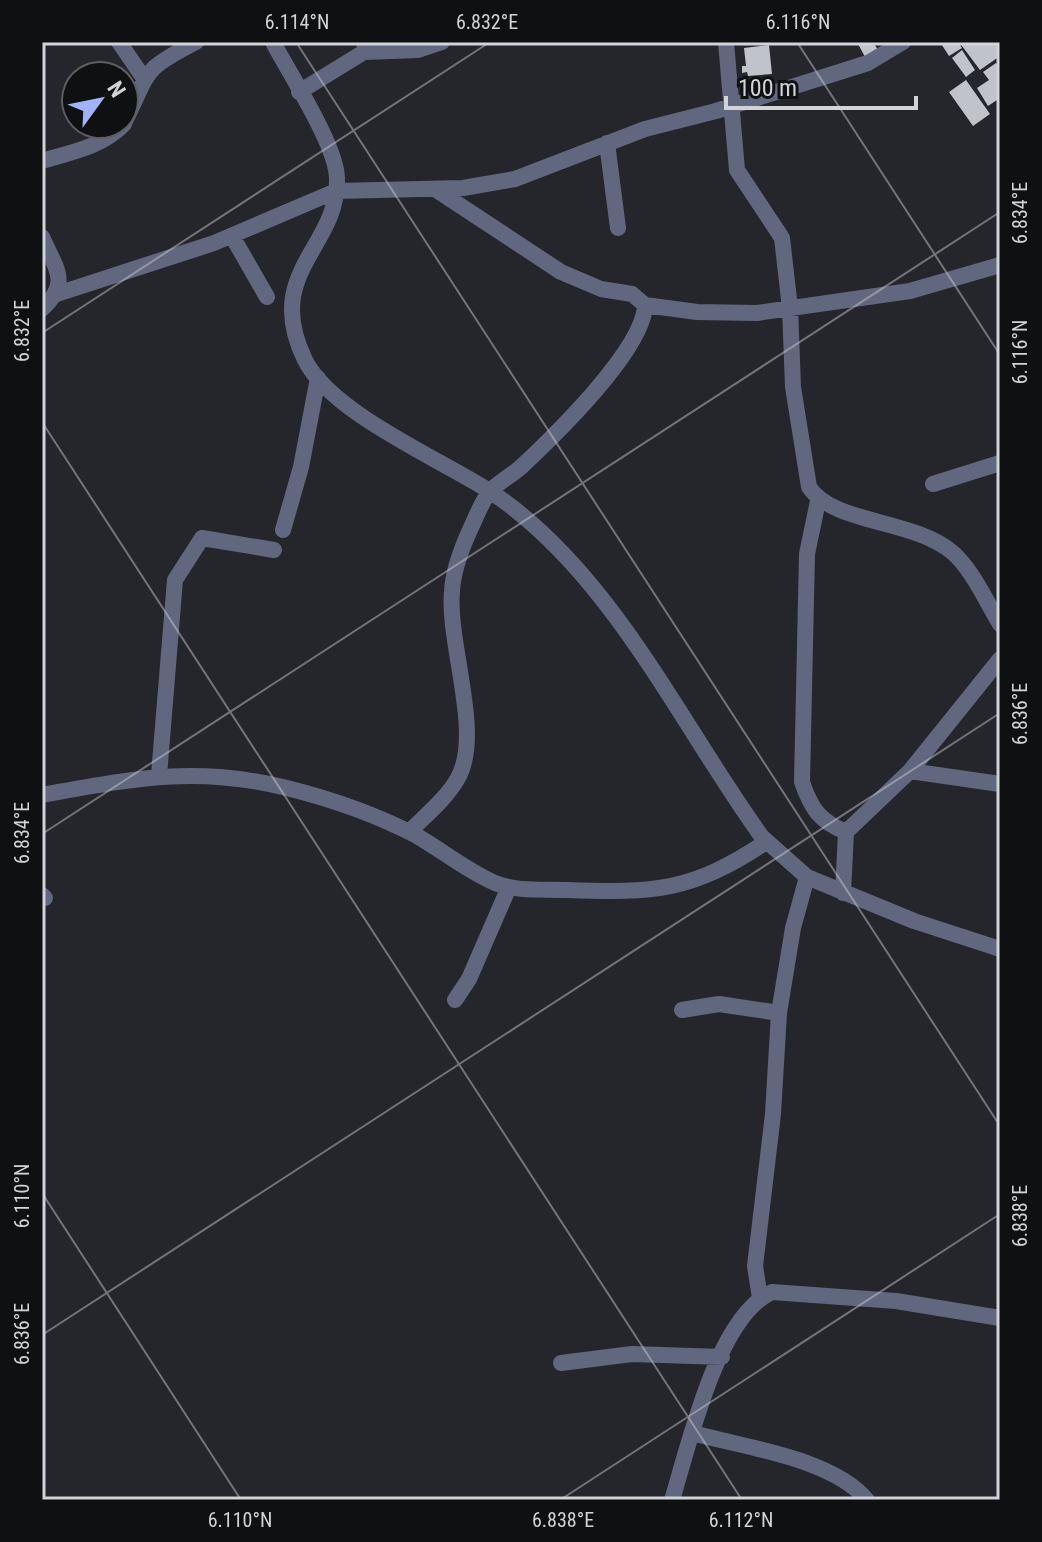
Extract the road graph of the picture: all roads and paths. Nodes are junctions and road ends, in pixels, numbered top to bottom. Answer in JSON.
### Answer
{"nodes":[{"id":1,"x":119,"y":42,"type":"edge"},
{"id":2,"x":273,"y":42,"type":"edge"},
{"id":3,"x":442,"y":42,"type":"edge"},
{"id":4,"x":726,"y":42,"type":"edge"},
{"id":5,"x":903,"y":42,"type":"edge"},
{"id":6,"x":190,"y":43,"type":"edge"},
{"id":7,"x":364,"y":47,"type":"edge"},
{"id":8,"x":143,"y":77,"type":"junction"},
{"id":9,"x":140,"y":84,"type":"edge"},
{"id":10,"x":299,"y":92,"type":"junction"},
{"id":11,"x":731,"y":106,"type":"junction"},
{"id":12,"x":104,"y":140,"type":"edge"},
{"id":13,"x":607,"y":143,"type":"junction"},
{"id":14,"x":42,"y":161,"type":"edge"},
{"id":15,"x":435,"y":189,"type":"junction"},
{"id":16,"x":336,"y":191,"type":"junction"},
{"id":17,"x":618,"y":228,"type":"dead end"},
{"id":18,"x":232,"y":236,"type":"junction"},
{"id":19,"x":42,"y":237,"type":"edge"},
{"id":20,"x":1000,"y":265,"type":"edge"},
{"id":21,"x":57,"y":294,"type":"junction"},
{"id":22,"x":267,"y":297,"type":"dead end"},
{"id":23,"x":645,"y":305,"type":"junction"},
{"id":24,"x":790,"y":308,"type":"junction"},
{"id":25,"x":42,"y":309,"type":"edge"},
{"id":26,"x":318,"y":378,"type":"junction"},
{"id":27,"x":1000,"y":463,"type":"edge"},
{"id":28,"x":933,"y":484,"type":"dead end"},
{"id":29,"x":489,"y":491,"type":"junction"},
{"id":30,"x":818,"y":501,"type":"junction"},
{"id":31,"x":283,"y":530,"type":"dead end"},
{"id":32,"x":274,"y":550,"type":"dead end"},
{"id":33,"x":1000,"y":624,"type":"edge"},
{"id":34,"x":1000,"y":659,"type":"edge"},
{"id":35,"x":910,"y":771,"type":"junction"},
{"id":36,"x":159,"y":775,"type":"junction"},
{"id":37,"x":1000,"y":784,"type":"edge"},
{"id":38,"x":42,"y":795,"type":"edge"},
{"id":39,"x":409,"y":832,"type":"junction"},
{"id":40,"x":846,"y":832,"type":"junction"},
{"id":41,"x":766,"y":842,"type":"junction"},
{"id":42,"x":807,"y":877,"type":"junction"},
{"id":43,"x":509,"y":887,"type":"junction"},
{"id":44,"x":843,"y":893,"type":"junction"},
{"id":45,"x":1000,"y":949,"type":"edge"},
{"id":46,"x":455,"y":1000,"type":"dead end"},
{"id":47,"x":682,"y":1010,"type":"dead end"},
{"id":48,"x":779,"y":1013,"type":"junction"},
{"id":49,"x":760,"y":1298,"type":"junction"},
{"id":50,"x":1000,"y":1318,"type":"edge"},
{"id":51,"x":722,"y":1357,"type":"junction"},
{"id":52,"x":561,"y":1363,"type":"dead end"},
{"id":53,"x":693,"y":1433,"type":"junction"},
{"id":54,"x":672,"y":1500,"type":"edge"},
{"id":55,"x":867,"y":1500,"type":"edge"}],
"edges":[{"from":1,"to":8,"type":"street"},
{"from":2,"to":10,"type":"street"},
{"from":3,"to":7,"type":"street"},
{"from":4,"to":11,"type":"street"},
{"from":5,"to":11,"type":"street"},
{"from":6,"to":8,"type":"street"},
{"from":7,"to":10,"type":"street"},
{"from":8,"to":9,"type":"street"},
{"from":10,"to":16,"type":"street"},
{"from":11,"to":13,"type":"street"},
{"from":11,"to":24,"type":"street"},
{"from":12,"to":14,"type":"street"},
{"from":13,"to":15,"type":"street"},
{"from":13,"to":17,"type":"street"},
{"from":15,"to":16,"type":"street"},
{"from":15,"to":23,"type":"street"},
{"from":16,"to":18,"type":"street"},
{"from":16,"to":26,"type":"street"},
{"from":18,"to":21,"type":"street"},
{"from":18,"to":22,"type":"street"},
{"from":19,"to":21,"type":"street"},
{"from":20,"to":24,"type":"street"},
{"from":21,"to":25,"type":"street"},
{"from":23,"to":24,"type":"street"},
{"from":23,"to":29,"type":"street"},
{"from":24,"to":30,"type":"street"},
{"from":26,"to":29,"type":"street"},
{"from":26,"to":31,"type":"street"},
{"from":27,"to":28,"type":"street"},
{"from":29,"to":39,"type":"street"},
{"from":29,"to":41,"type":"street"},
{"from":30,"to":33,"type":"street"},
{"from":30,"to":40,"type":"street"},
{"from":32,"to":36,"type":"street"},
{"from":34,"to":35,"type":"street"},
{"from":35,"to":37,"type":"street"},
{"from":35,"to":40,"type":"street"},
{"from":36,"to":38,"type":"street"},
{"from":36,"to":39,"type":"street"},
{"from":39,"to":43,"type":"street"},
{"from":40,"to":44,"type":"street"},
{"from":41,"to":42,"type":"street"},
{"from":41,"to":43,"type":"street"},
{"from":42,"to":44,"type":"street"},
{"from":42,"to":48,"type":"street"},
{"from":43,"to":46,"type":"street"},
{"from":44,"to":45,"type":"street"},
{"from":47,"to":48,"type":"street"},
{"from":48,"to":49,"type":"street"},
{"from":49,"to":50,"type":"street"},
{"from":49,"to":51,"type":"street"},
{"from":51,"to":52,"type":"street"},
{"from":51,"to":53,"type":"street"},
{"from":53,"to":54,"type":"street"},
{"from":53,"to":55,"type":"street"}]}
